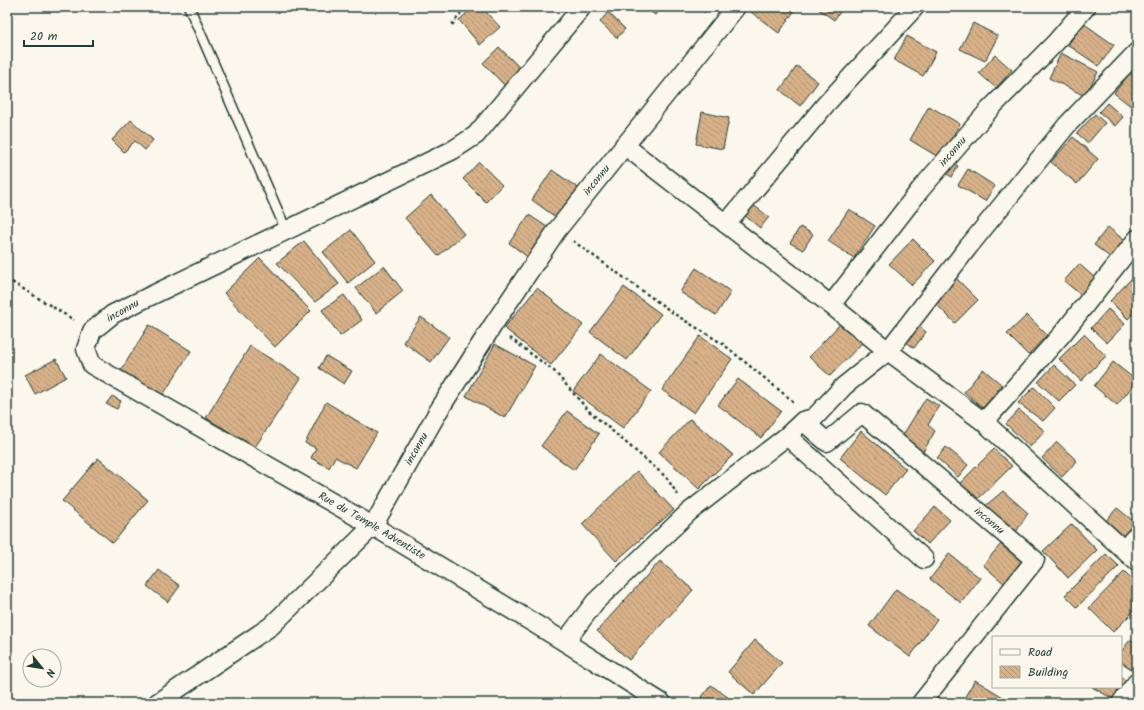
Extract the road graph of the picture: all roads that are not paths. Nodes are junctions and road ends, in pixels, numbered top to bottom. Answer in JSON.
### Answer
{"nodes":[{"id":1,"x":189,"y":7,"type":"edge"},
{"id":2,"x":582,"y":7,"type":"edge"},
{"id":3,"x":736,"y":7,"type":"edge"},
{"id":4,"x":915,"y":7,"type":"edge"},
{"id":5,"x":1086,"y":7,"type":"edge"},
{"id":6,"x":1137,"y":52,"type":"edge"},
{"id":7,"x":624,"y":145,"type":"junction"},
{"id":8,"x":726,"y":224,"type":"junction"},
{"id":9,"x":286,"y":230,"type":"junction"},
{"id":10,"x":1137,"y":239,"type":"edge"},
{"id":11,"x":831,"y":305,"type":"junction"},
{"id":12,"x":86,"y":349,"type":"joint"},
{"id":13,"x":888,"y":351,"type":"junction"},
{"id":14,"x":809,"y":420,"type":"junction"},
{"id":15,"x":984,"y":422,"type":"junction"},
{"id":16,"x":787,"y":436,"type":"junction"},
{"id":17,"x":373,"y":526,"type":"junction"},
{"id":18,"x":1137,"y":535,"type":"edge"},
{"id":19,"x":1131,"y":556,"type":"edge"},
{"id":20,"x":924,"y":559,"type":"dead end"},
{"id":21,"x":565,"y":642,"type":"junction"},
{"id":22,"x":1137,"y":682,"type":"edge"},
{"id":23,"x":157,"y":703,"type":"edge"},
{"id":24,"x":662,"y":703,"type":"edge"},
{"id":25,"x":921,"y":703,"type":"edge"},
{"id":26,"x":1121,"y":703,"type":"edge"}],
"edges":[{"from":1,"to":9,"type":"lane"},
{"from":2,"to":9,"type":"street","name":"inconnu"},
{"from":3,"to":7,"type":"street","name":"inconnu"},
{"from":4,"to":8,"type":"street"},
{"from":5,"to":11,"type":"street","name":"inconnu"},
{"from":6,"to":13,"type":"street"},
{"from":7,"to":8,"type":"street"},
{"from":7,"to":17,"type":"street","name":"inconnu"},
{"from":8,"to":11,"type":"street"},
{"from":9,"to":12,"type":"street","name":"inconnu"},
{"from":10,"to":15,"type":"street"},
{"from":11,"to":13,"type":"street"},
{"from":12,"to":17,"type":"street","name":"Rue du Temple Adventiste"},
{"from":13,"to":14,"type":"street"},
{"from":13,"to":15,"type":"street"},
{"from":14,"to":16,"type":"street"},
{"from":14,"to":25,"type":"street","name":"inconnu"},
{"from":15,"to":19,"type":"street"},
{"from":16,"to":20,"type":"street"},
{"from":16,"to":21,"type":"street"},
{"from":17,"to":21,"type":"street","name":"Rue du Temple Adventiste"},
{"from":17,"to":23,"type":"street","name":"inconnu"},
{"from":18,"to":19,"type":"street"},
{"from":21,"to":24,"type":"street","name":"Rue du Temple Adventiste"},
{"from":22,"to":26,"type":"street"}]}
